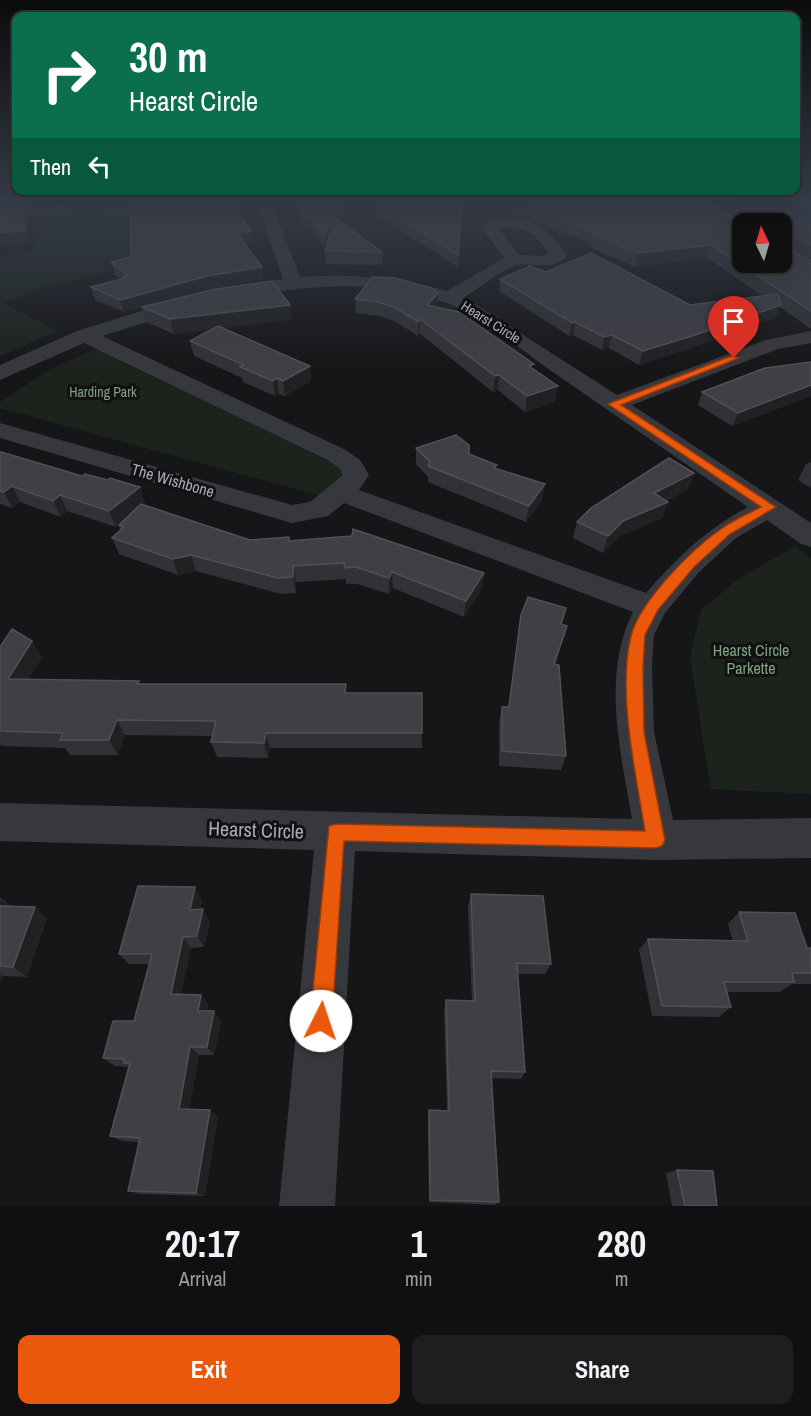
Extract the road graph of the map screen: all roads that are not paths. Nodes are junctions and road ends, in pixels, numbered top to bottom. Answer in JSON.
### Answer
{"nodes":[{"id":1,"x":283,"y":255,"type":"edge"},
{"id":2,"x":514,"y":260,"type":"dead end"},
{"id":3,"x":293,"y":282,"type":"junction"},
{"id":4,"x":450,"y":297,"type":"junction"},
{"id":5,"x":84,"y":335,"type":"junction"},
{"id":6,"x":811,"y":337,"type":"edge"},
{"id":7,"x":0,"y":373,"type":"edge"},
{"id":8,"x":613,"y":404,"type":"junction"},
{"id":9,"x":0,"y":430,"type":"edge"},
{"id":10,"x":342,"y":493,"type":"junction"},
{"id":11,"x":770,"y":507,"type":"junction"},
{"id":12,"x":811,"y":537,"type":"edge"},
{"id":13,"x":652,"y":607,"type":"junction"},
{"id":14,"x":0,"y":822,"type":"edge"},
{"id":15,"x":336,"y":832,"type":"junction"},
{"id":16,"x":811,"y":838,"type":"edge"},
{"id":17,"x":656,"y":840,"type":"junction"},
{"id":18,"x":307,"y":1206,"type":"edge"}],
"edges":[{"from":1,"to":3,"type":"street"},
{"from":2,"to":4,"type":"street"},
{"from":3,"to":4,"type":"street","name":"Hearst Circle"},
{"from":3,"to":5,"type":"street","name":"Hearst Circle"},
{"from":4,"to":8,"type":"street","name":"Hearst Circle"},
{"from":5,"to":7,"type":"street","name":"Hearst Circle"},
{"from":5,"to":10,"type":"street","name":"The Wishbone"},
{"from":6,"to":8,"type":"street"},
{"from":8,"to":11,"type":"street","name":"Hearst Circle"},
{"from":9,"to":10,"type":"street","name":"The Wishbone"},
{"from":10,"to":13,"type":"street"},
{"from":11,"to":12,"type":"street","name":"Hearst Circle"},
{"from":11,"to":13,"type":"street"},
{"from":13,"to":17,"type":"street"},
{"from":14,"to":15,"type":"street","name":"Hearst Circle"},
{"from":15,"to":17,"type":"street","name":"Hearst Circle"},
{"from":15,"to":18,"type":"street"},
{"from":16,"to":17,"type":"street","name":"Hearst Circle"}]}
